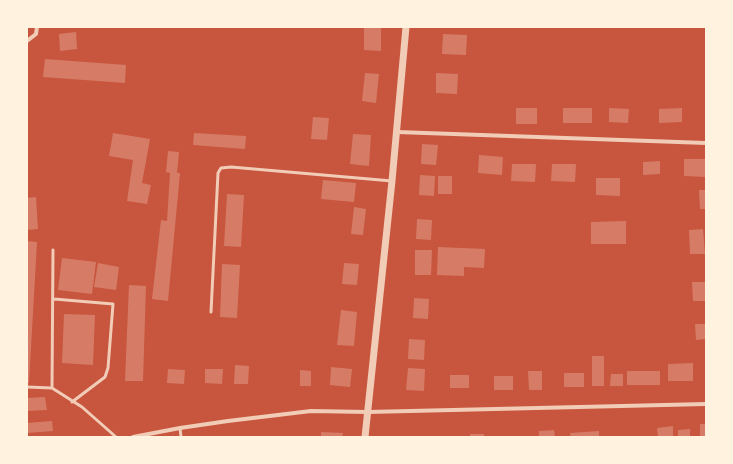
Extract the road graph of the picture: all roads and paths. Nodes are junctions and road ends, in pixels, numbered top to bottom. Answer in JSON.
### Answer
{"nodes":[{"id":1,"x":37,"y":27,"type":"edge"},
{"id":2,"x":406,"y":27,"type":"edge"},
{"id":3,"x":27,"y":41,"type":"edge"},
{"id":4,"x":397,"y":132,"type":"junction"},
{"id":5,"x":706,"y":143,"type":"edge"},
{"id":6,"x":392,"y":181,"type":"junction"},
{"id":7,"x":53,"y":250,"type":"dead end"},
{"id":8,"x":54,"y":299,"type":"junction"},
{"id":9,"x":211,"y":312,"type":"dead end"},
{"id":10,"x":27,"y":387,"type":"edge"},
{"id":11,"x":52,"y":388,"type":"junction"},
{"id":12,"x":72,"y":402,"type":"junction"},
{"id":13,"x":706,"y":404,"type":"edge"},
{"id":14,"x":368,"y":412,"type":"junction"},
{"id":15,"x":180,"y":428,"type":"junction"},
{"id":16,"x":116,"y":437,"type":"edge"},
{"id":17,"x":133,"y":437,"type":"edge"},
{"id":18,"x":181,"y":437,"type":"edge"},
{"id":19,"x":365,"y":437,"type":"edge"}],
"edges":[{"from":1,"to":3,"type":"street"},
{"from":2,"to":4,"type":"street"},
{"from":4,"to":5,"type":"street"},
{"from":4,"to":6,"type":"street"},
{"from":6,"to":9,"type":"lane"},
{"from":6,"to":14,"type":"street"},
{"from":7,"to":8,"type":"lane"},
{"from":8,"to":11,"type":"lane"},
{"from":8,"to":12,"type":"lane"},
{"from":10,"to":11,"type":"lane"},
{"from":11,"to":12,"type":"lane"},
{"from":12,"to":16,"type":"lane"},
{"from":13,"to":14,"type":"street"},
{"from":14,"to":15,"type":"street"},
{"from":14,"to":19,"type":"street"},
{"from":15,"to":17,"type":"street"},
{"from":15,"to":18,"type":"lane"}]}
